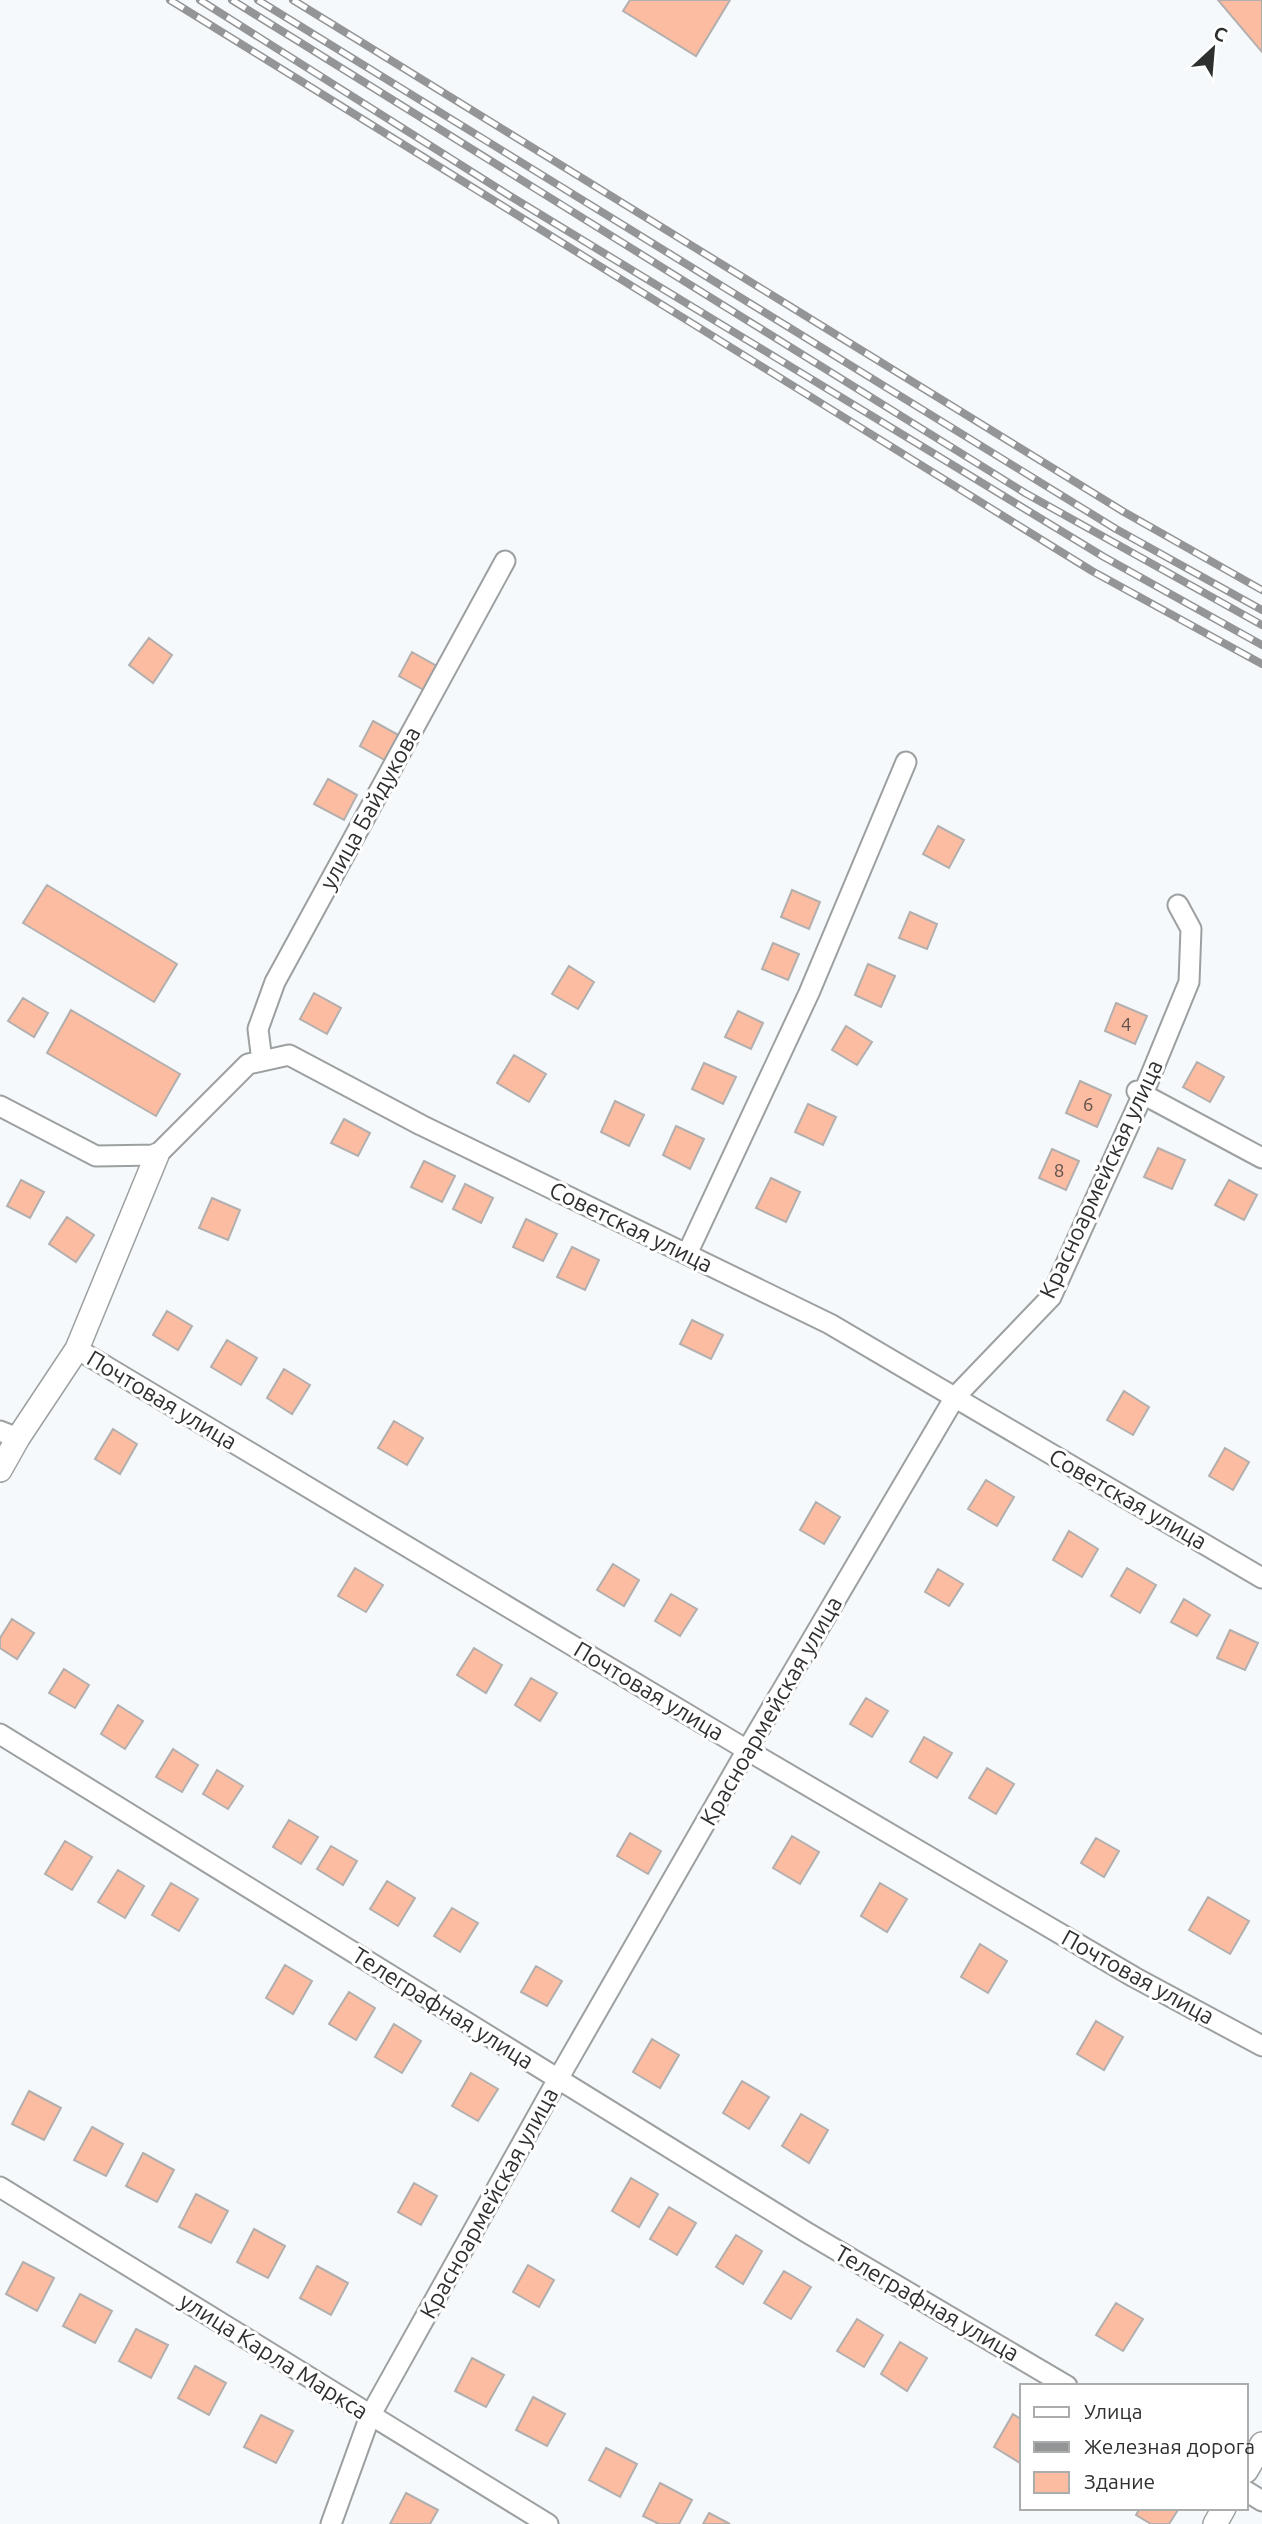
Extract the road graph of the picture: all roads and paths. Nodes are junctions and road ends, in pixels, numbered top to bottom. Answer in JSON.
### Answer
{"nodes":[{"id":1,"x":505,"y":561,"type":"dead end"},
{"id":2,"x":906,"y":762,"type":"dead end"},
{"id":3,"x":1178,"y":905,"type":"dead end"},
{"id":4,"x":262,"y":1061,"type":"junction"},
{"id":5,"x":1140,"y":1093,"type":"junction"},
{"id":6,"x":0,"y":1106,"type":"edge"},
{"id":7,"x":157,"y":1155,"type":"junction"},
{"id":8,"x":1262,"y":1158,"type":"edge"},
{"id":9,"x":687,"y":1254,"type":"junction"},
{"id":10,"x":77,"y":1349,"type":"junction"},
{"id":11,"x":955,"y":1397,"type":"junction"},
{"id":12,"x":9,"y":1434,"type":"edge"},
{"id":13,"x":0,"y":1470,"type":"edge"},
{"id":14,"x":1262,"y":1578,"type":"edge"},
{"id":15,"x":0,"y":1734,"type":"edge"},
{"id":16,"x":747,"y":1750,"type":"junction"},
{"id":17,"x":1262,"y":2046,"type":"edge"},
{"id":18,"x":558,"y":2079,"type":"junction"},
{"id":19,"x":0,"y":2187,"type":"edge"},
{"id":20,"x":1065,"y":2384,"type":"edge"},
{"id":21,"x":370,"y":2416,"type":"junction"},
{"id":22,"x":1262,"y":2444,"type":"edge"},
{"id":23,"x":1248,"y":2468,"type":"edge"},
{"id":24,"x":331,"y":2524,"type":"edge"},
{"id":25,"x":548,"y":2524,"type":"edge"}],
"edges":[{"from":1,"to":4,"type":"street","name":"улица Байдукова"},
{"from":2,"to":9,"type":"street"},
{"from":3,"to":5,"type":"street","name":"Красноармейская улица"},
{"from":4,"to":7,"type":"street","name":"Советская улица"},
{"from":4,"to":9,"type":"street","name":"Советская улица"},
{"from":5,"to":8,"type":"street"},
{"from":5,"to":11,"type":"street","name":"Красноармейская улица"},
{"from":6,"to":7,"type":"street"},
{"from":7,"to":10,"type":"street"},
{"from":9,"to":11,"type":"street","name":"Советская улица"},
{"from":10,"to":12,"type":"street"},
{"from":10,"to":16,"type":"street","name":"Почтовая улица"},
{"from":11,"to":14,"type":"street","name":"Советская улица"},
{"from":11,"to":16,"type":"street","name":"Красноармейская улица"},
{"from":12,"to":13,"type":"street"},
{"from":15,"to":18,"type":"street","name":"Телеграфная улица"},
{"from":16,"to":17,"type":"street","name":"Почтовая улица"},
{"from":16,"to":18,"type":"street","name":"Красноармейская улица"},
{"from":18,"to":20,"type":"street","name":"Телеграфная улица"},
{"from":18,"to":21,"type":"street","name":"Красноармейская улица"},
{"from":19,"to":21,"type":"street","name":"улица Карла Маркса"},
{"from":21,"to":24,"type":"street","name":"Красноармейская улица"},
{"from":21,"to":25,"type":"street","name":"улица Карла Маркса"},
{"from":22,"to":23,"type":"street"}]}
